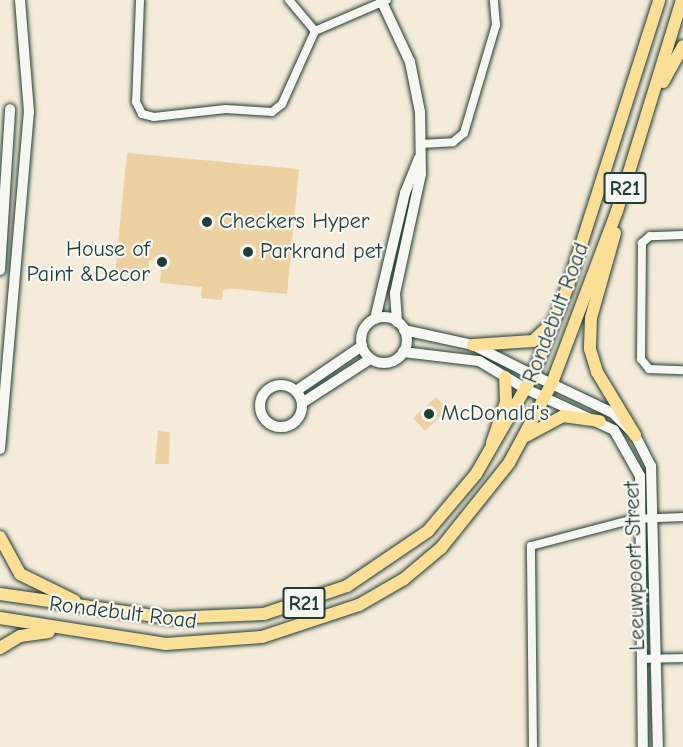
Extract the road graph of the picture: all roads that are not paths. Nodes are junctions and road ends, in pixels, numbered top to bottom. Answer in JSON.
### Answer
{"nodes":[{"id":1,"x":21,"y":0,"type":"edge"},
{"id":2,"x":140,"y":0,"type":"edge"},
{"id":3,"x":290,"y":0,"type":"edge"},
{"id":4,"x":494,"y":0,"type":"edge"},
{"id":5,"x":658,"y":0,"type":"edge"},
{"id":6,"x":682,"y":0,"type":"edge"},
{"id":7,"x":384,"y":1,"type":"edge"},
{"id":8,"x":315,"y":31,"type":"junction"},
{"id":9,"x":683,"y":46,"type":"edge"},
{"id":10,"x":10,"y":109,"type":"dead end"},
{"id":11,"x":643,"y":129,"type":"junction"},
{"id":12,"x":420,"y":144,"type":"junction"},
{"id":13,"x":420,"y":158,"type":"junction"},
{"id":14,"x":617,"y":211,"type":"junction"},
{"id":15,"x":22,"y":218,"type":"junction"},
{"id":16,"x":683,"y":235,"type":"edge"},
{"id":17,"x":3,"y":240,"type":"junction"},
{"id":18,"x":0,"y":270,"type":"edge"},
{"id":19,"x":375,"y":319,"type":"junction"},
{"id":20,"x":554,"y":321,"type":"junction"},
{"id":21,"x":400,"y":326,"type":"junction"},
{"id":22,"x":473,"y":345,"type":"junction"},
{"id":23,"x":362,"y":346,"type":"junction"},
{"id":24,"x":403,"y":352,"type":"junction"},
{"id":25,"x":370,"y":359,"type":"junction"},
{"id":26,"x":683,"y":370,"type":"edge"},
{"id":27,"x":533,"y":375,"type":"junction"},
{"id":28,"x":505,"y":376,"type":"junction"},
{"id":29,"x":552,"y":383,"type":"junction"},
{"id":30,"x":526,"y":389,"type":"junction"},
{"id":31,"x":296,"y":391,"type":"junction"},
{"id":32,"x":546,"y":397,"type":"junction"},
{"id":33,"x":302,"y":403,"type":"junction"},
{"id":34,"x":600,"y":420,"type":"junction"},
{"id":35,"x":635,"y":435,"type":"junction"},
{"id":36,"x":525,"y":436,"type":"junction"},
{"id":37,"x":0,"y":449,"type":"edge"},
{"id":38,"x":491,"y":450,"type":"junction"},
{"id":39,"x":683,"y":517,"type":"edge"},
{"id":40,"x":650,"y":518,"type":"junction"},
{"id":41,"x":0,"y":537,"type":"edge"},
{"id":42,"x":0,"y":594,"type":"edge"},
{"id":43,"x":90,"y":607,"type":"junction"},
{"id":44,"x":0,"y":618,"type":"edge"},
{"id":45,"x":90,"y":634,"type":"junction"},
{"id":46,"x":0,"y":648,"type":"edge"},
{"id":47,"x":683,"y":658,"type":"edge"},
{"id":48,"x":642,"y":659,"type":"junction"},
{"id":49,"x":657,"y":659,"type":"junction"},
{"id":50,"x":532,"y":747,"type":"edge"},
{"id":51,"x":643,"y":747,"type":"edge"},
{"id":52,"x":657,"y":747,"type":"edge"}],
"edges":[{"from":1,"to":15,"type":"street"},
{"from":2,"to":8,"type":"street"},
{"from":3,"to":8,"type":"street"},
{"from":4,"to":12,"type":"street"},
{"from":5,"to":20,"type":"main road","name":"Rondebult Road","number":"R21"},
{"from":6,"to":11,"type":"main road","name":"Rondebult Road","number":"R21"},
{"from":7,"to":8,"type":"street"},
{"from":7,"to":12,"type":"street"},
{"from":9,"to":11,"type":"main road"},
{"from":10,"to":17,"type":"street"},
{"from":11,"to":14,"type":"main road","name":"Rondebult Road","number":"R21"},
{"from":12,"to":13,"type":"street"},
{"from":13,"to":19,"type":"street"},
{"from":13,"to":21,"type":"street"},
{"from":14,"to":29,"type":"main road","name":"Rondebult Road","number":"R21"},
{"from":14,"to":35,"type":"main road"},
{"from":15,"to":17,"type":"street"},
{"from":15,"to":37,"type":"street"},
{"from":16,"to":26,"type":"street"},
{"from":17,"to":18,"type":"street"},
{"from":19,"to":21,"type":"street"},
{"from":19,"to":23,"type":"street"},
{"from":20,"to":22,"type":"main road"},
{"from":20,"to":27,"type":"main road","name":"Rondebult Road","number":"R21"},
{"from":21,"to":22,"type":"street","name":"Leeuwpoort Street"},
{"from":21,"to":24,"type":"street"},
{"from":22,"to":27,"type":"street","name":"Leeuwpoort Street"},
{"from":23,"to":25,"type":"street"},
{"from":23,"to":31,"type":"street"},
{"from":24,"to":25,"type":"street"},
{"from":24,"to":28,"type":"street","name":"Leeuwpoort Street"},
{"from":25,"to":33,"type":"street"},
{"from":27,"to":29,"type":"street","name":"Leeuwpoort Street"},
{"from":27,"to":30,"type":"main road","name":"Rondebult Road","number":"R21"},
{"from":28,"to":30,"type":"street","name":"Leeuwpoort Street"},
{"from":28,"to":38,"type":"main road"},
{"from":29,"to":32,"type":"main road","name":"Rondebult Road","number":"R21"},
{"from":29,"to":35,"type":"street","name":"Leeuwpoort Street"},
{"from":30,"to":32,"type":"street","name":"Leeuwpoort Street"},
{"from":30,"to":38,"type":"main road","name":"Rondebult Road","number":"R21"},
{"from":31,"to":33,"type":"street"},
{"from":31,"to":33,"type":"street"},
{"from":32,"to":34,"type":"street","name":"Leeuwpoort Street"},
{"from":32,"to":36,"type":"main road","name":"Rondebult Road","number":"R21"},
{"from":34,"to":36,"type":"main road"},
{"from":34,"to":40,"type":"street","name":"Leeuwpoort Street"},
{"from":35,"to":40,"type":"street","name":"Leeuwpoort Street"},
{"from":36,"to":45,"type":"main road","name":"Rondebult Road","number":"R21"},
{"from":38,"to":43,"type":"main road","name":"Rondebult Road","number":"R21"},
{"from":39,"to":40,"type":"street"},
{"from":40,"to":48,"type":"street","name":"Leeuwpoort Street"},
{"from":40,"to":49,"type":"street","name":"Leeuwpoort Street"},
{"from":40,"to":50,"type":"street"},
{"from":41,"to":43,"type":"main road"},
{"from":42,"to":43,"type":"main road","name":"Rondebult Road","number":"R21"},
{"from":44,"to":45,"type":"main road","name":"Rondebult Road","number":"R21"},
{"from":45,"to":46,"type":"main road"},
{"from":47,"to":49,"type":"street"},
{"from":48,"to":49,"type":"street"},
{"from":48,"to":51,"type":"street","name":"Leeuwpoort Street"},
{"from":49,"to":52,"type":"street","name":"Leeuwpoort Street"}]}
